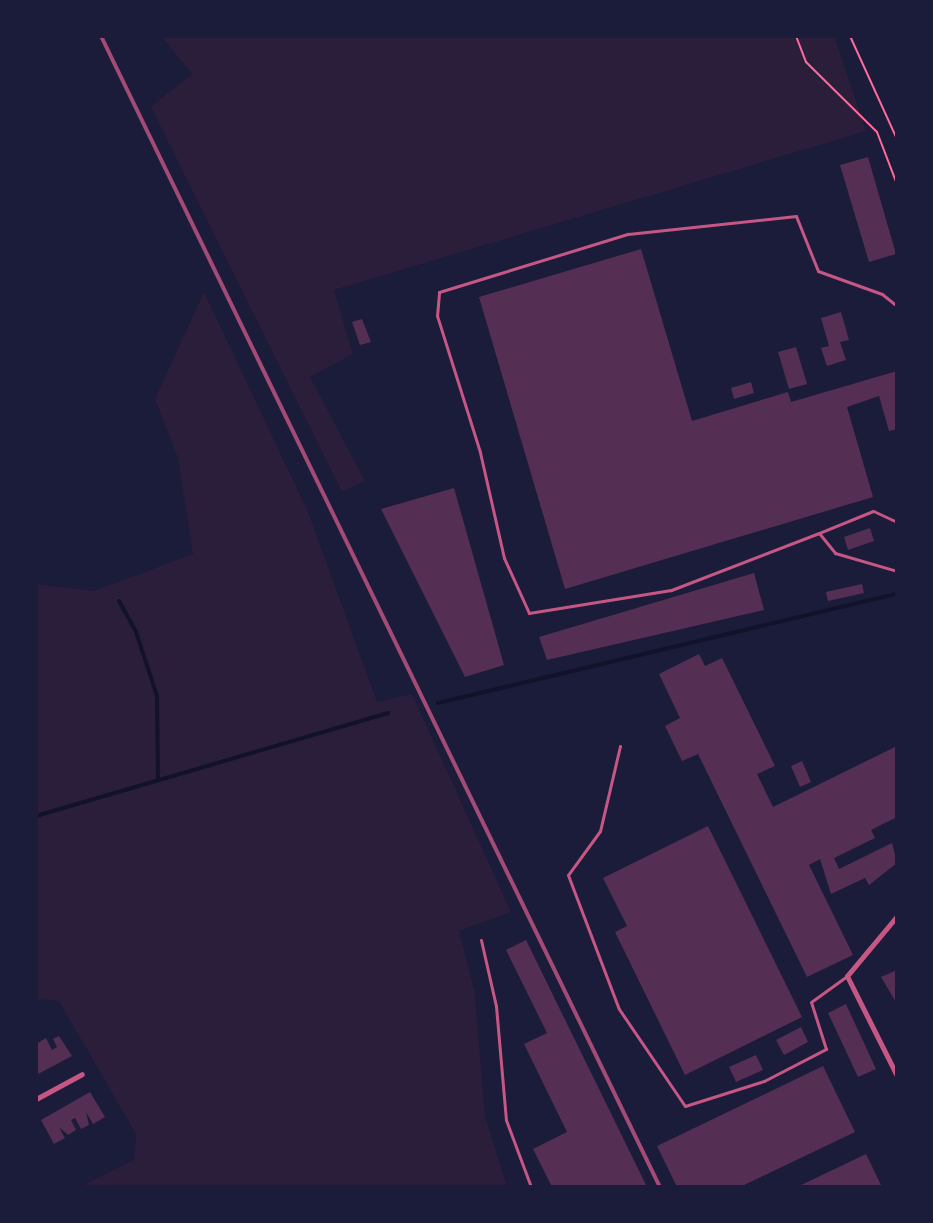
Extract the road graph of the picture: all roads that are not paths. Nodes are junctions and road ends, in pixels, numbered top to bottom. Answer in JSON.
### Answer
{"nodes":[{"id":1,"x":897,"y":306,"type":"edge"},
{"id":2,"x":897,"y":522,"type":"edge"},
{"id":3,"x":819,"y":533,"type":"junction"},
{"id":4,"x":897,"y":571,"type":"edge"},
{"id":5,"x":620,"y":746,"type":"dead end"},
{"id":6,"x":897,"y":916,"type":"edge"},
{"id":7,"x":481,"y":940,"type":"dead end"},
{"id":8,"x":847,"y":976,"type":"junction"},
{"id":9,"x":82,"y":1074,"type":"dead end"},
{"id":10,"x":897,"y":1076,"type":"edge"},
{"id":11,"x":36,"y":1099,"type":"edge"},
{"id":12,"x":531,"y":1187,"type":"edge"}],
"edges":[{"from":1,"to":3,"type":"lane"},
{"from":2,"to":3,"type":"lane"},
{"from":3,"to":4,"type":"lane"},
{"from":5,"to":8,"type":"lane"},
{"from":6,"to":8,"type":"street"},
{"from":7,"to":12,"type":"lane"},
{"from":8,"to":10,"type":"street"},
{"from":9,"to":11,"type":"street"}]}
